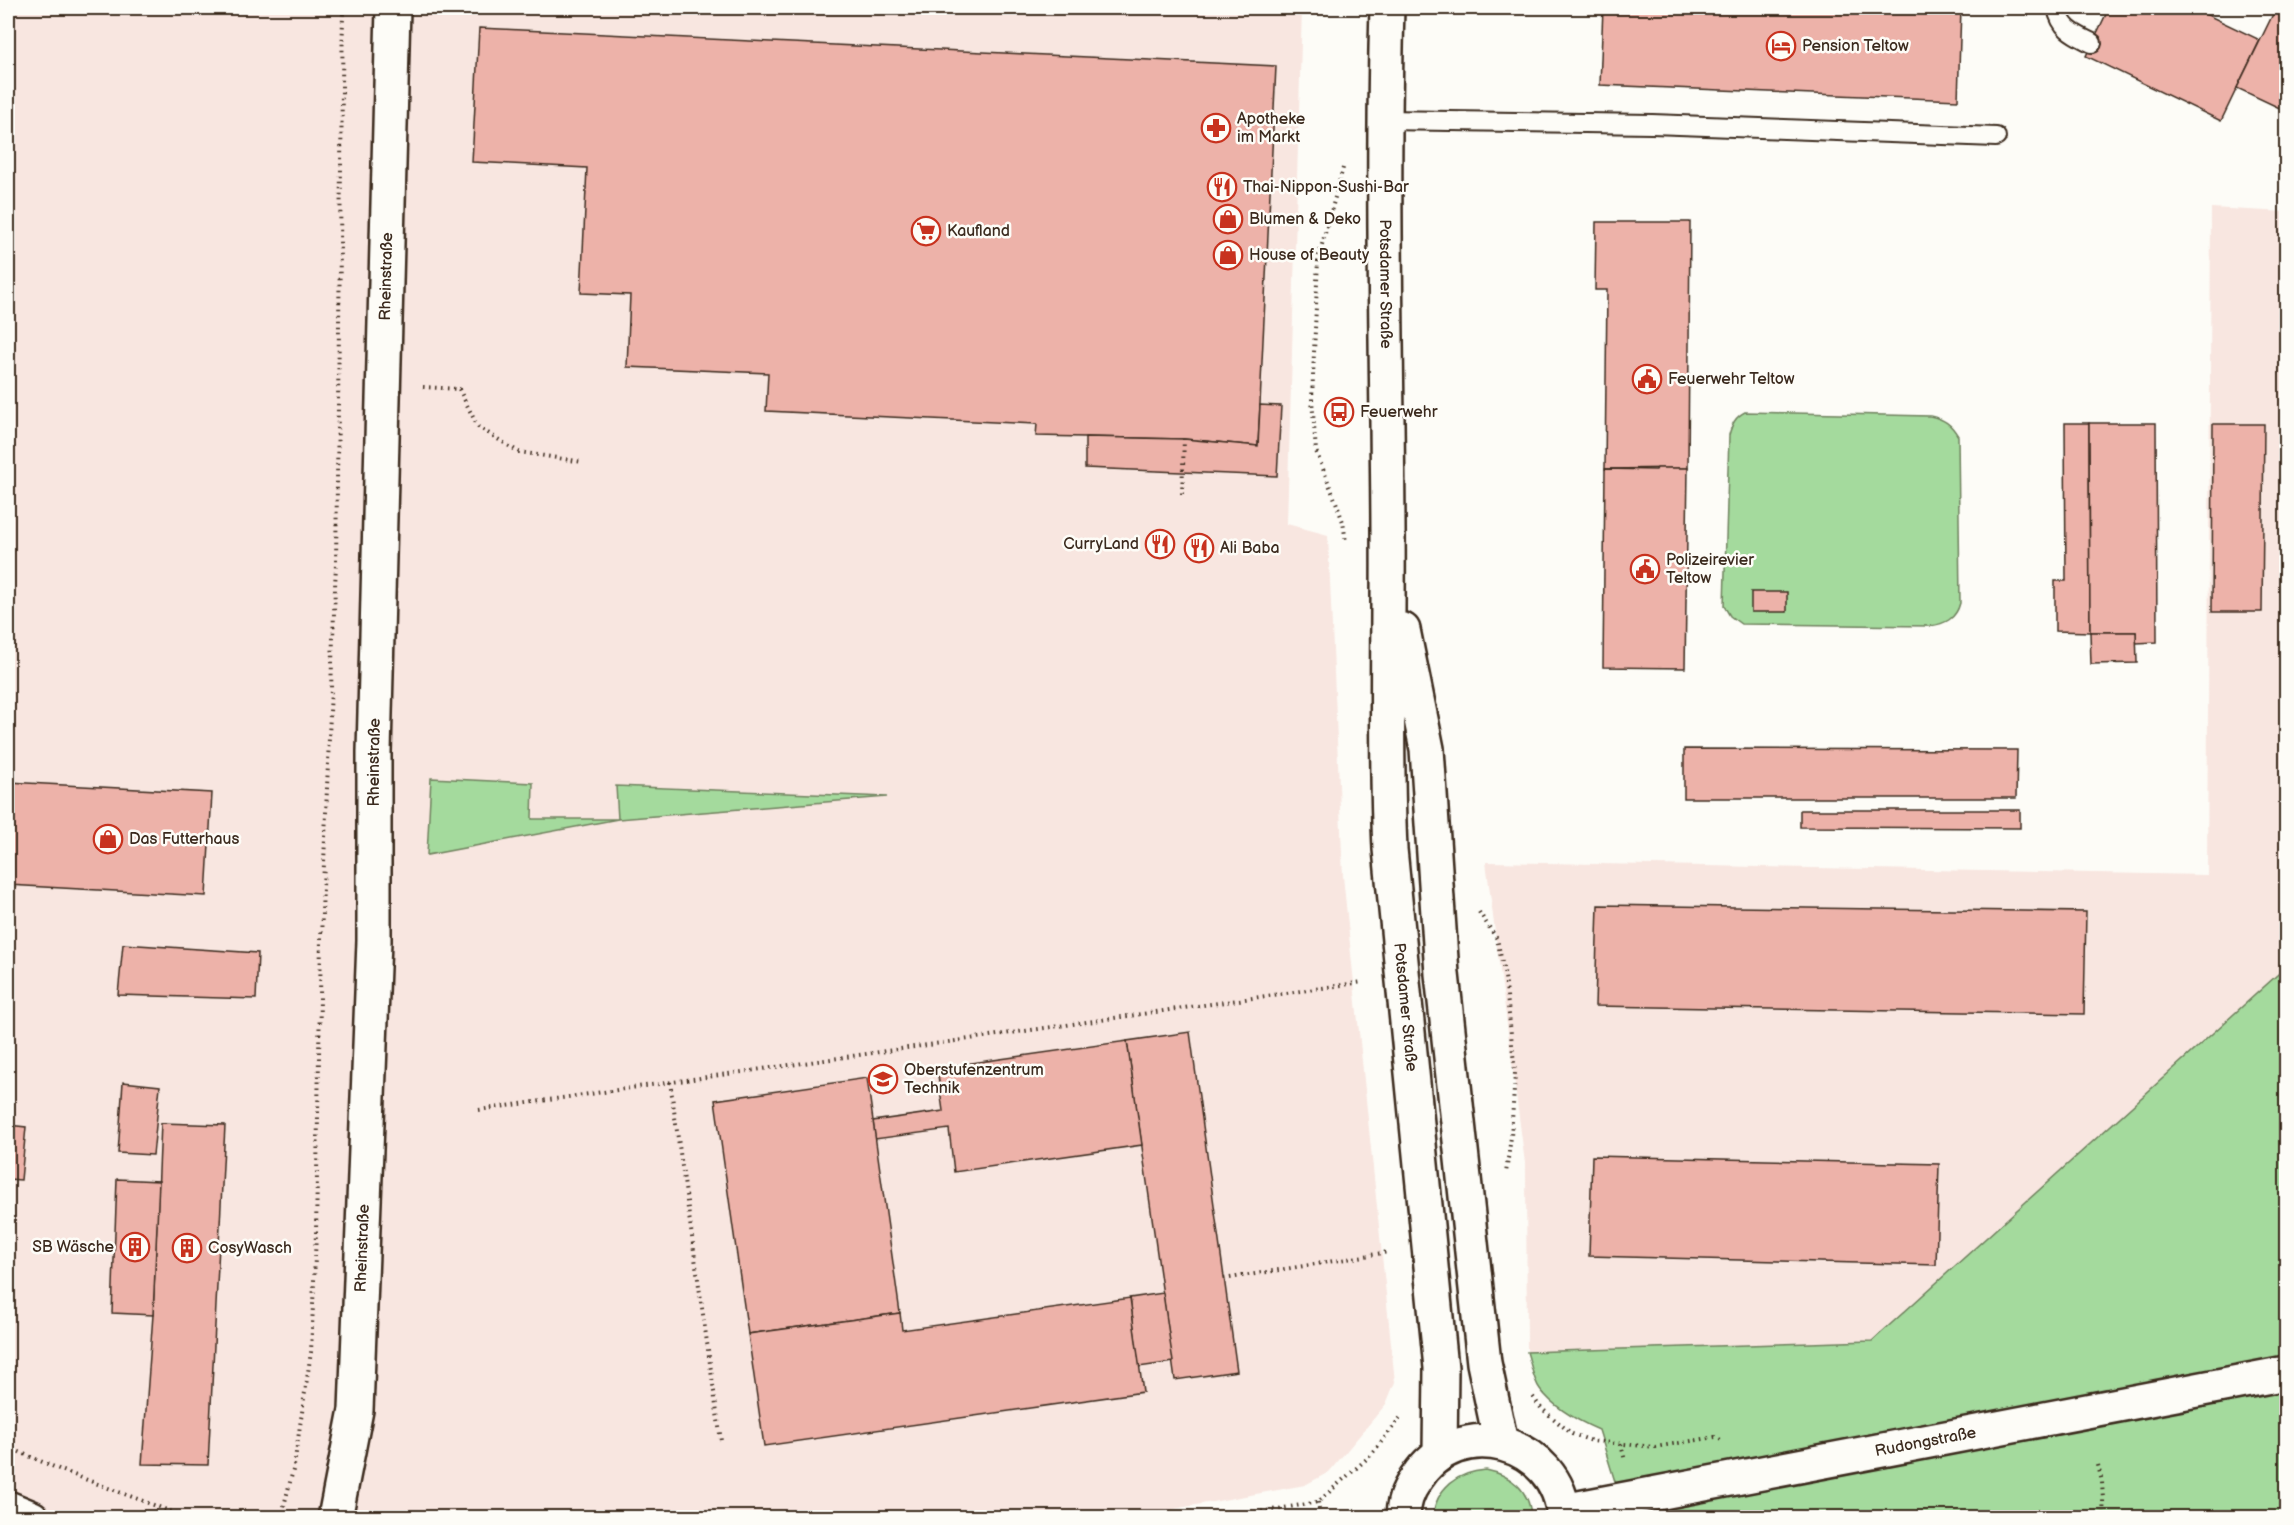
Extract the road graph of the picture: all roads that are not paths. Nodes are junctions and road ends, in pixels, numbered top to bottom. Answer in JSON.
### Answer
{"nodes":[{"id":1,"x":393,"y":8,"type":"edge"},
{"id":2,"x":1387,"y":8,"type":"edge"},
{"id":3,"x":2057,"y":8,"type":"edge"},
{"id":4,"x":2092,"y":44,"type":"dead end"},
{"id":5,"x":1384,"y":120,"type":"junction"},
{"id":6,"x":1996,"y":137,"type":"dead end"},
{"id":7,"x":1389,"y":561,"type":"junction"},
{"id":8,"x":2286,"y":1372,"type":"edge"},
{"id":9,"x":1501,"y":1443,"type":"junction"},
{"id":10,"x":1440,"y":1454,"type":"junction"},
{"id":11,"x":8,"y":1508,"type":"edge"},
{"id":12,"x":1563,"y":1514,"type":"edge"},
{"id":13,"x":32,"y":1518,"type":"edge"},
{"id":14,"x":335,"y":1518,"type":"edge"},
{"id":15,"x":1403,"y":1518,"type":"edge"}],
"edges":[{"from":1,"to":14,"type":"street","name":"Rheinstraße"},
{"from":2,"to":5,"type":"street","name":"Potsdamer Straße"},
{"from":3,"to":4,"type":"lane"},
{"from":5,"to":6,"type":"lane"},
{"from":5,"to":7,"type":"street","name":"Potsdamer Straße"},
{"from":7,"to":9,"type":"street","name":"Potsdamer Straße"},
{"from":7,"to":10,"type":"street","name":"Potsdamer Straße"},
{"from":8,"to":12,"type":"street","name":"Rudongstraße"},
{"from":9,"to":10,"type":"street"},
{"from":9,"to":12,"type":"street"},
{"from":10,"to":15,"type":"street"},
{"from":11,"to":13,"type":"street"}]}
